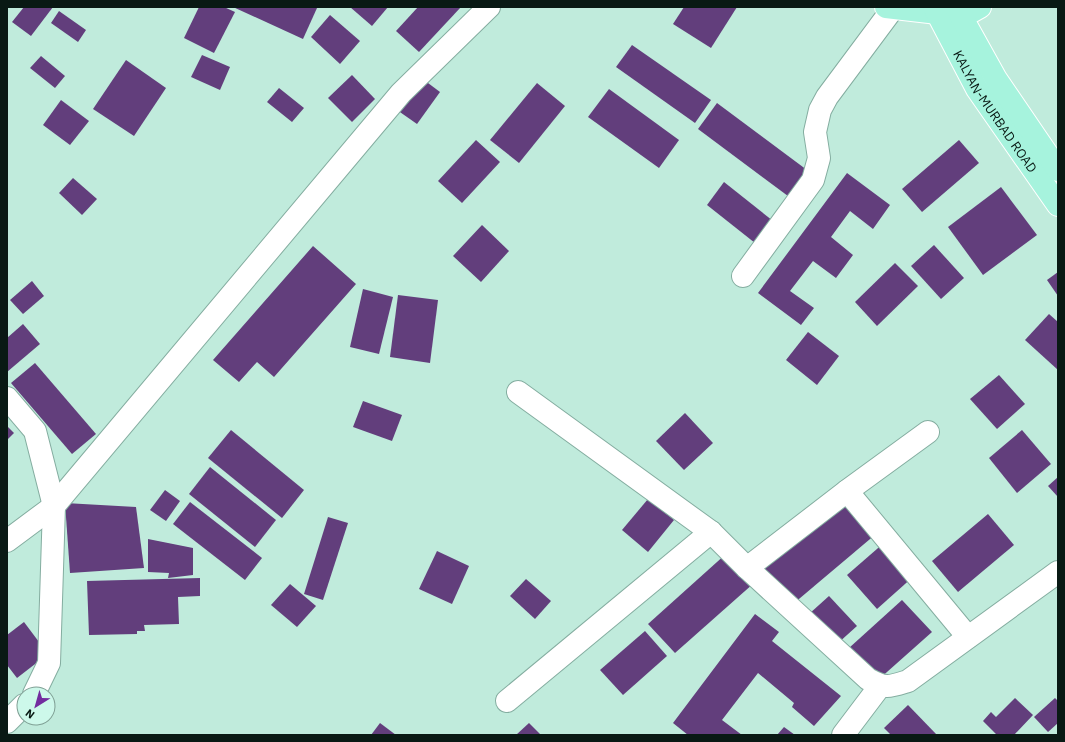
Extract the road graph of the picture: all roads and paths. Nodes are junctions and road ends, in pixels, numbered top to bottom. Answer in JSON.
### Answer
{"nodes":[{"id":1,"x":489,"y":7,"type":"edge"},
{"id":2,"x":891,"y":7,"type":"edge"},
{"id":3,"x":980,"y":7,"type":"edge"},
{"id":4,"x":947,"y":11,"type":"edge"},
{"id":5,"x":1024,"y":138,"type":"junction"},
{"id":6,"x":1058,"y":170,"type":"edge"},
{"id":7,"x":1056,"y":199,"type":"edge"},
{"id":8,"x":743,"y":276,"type":"dead end"},
{"id":9,"x":518,"y":392,"type":"dead end"},
{"id":10,"x":7,"y":398,"type":"edge"},
{"id":11,"x":928,"y":432,"type":"dead end"},
{"id":12,"x":848,"y":490,"type":"junction"},
{"id":13,"x":54,"y":506,"type":"junction"},
{"id":14,"x":711,"y":532,"type":"junction"},
{"id":15,"x":7,"y":542,"type":"edge"},
{"id":16,"x":747,"y":568,"type":"junction"},
{"id":17,"x":1058,"y":572,"type":"edge"},
{"id":18,"x":968,"y":637,"type":"junction"},
{"id":19,"x":38,"y":686,"type":"edge"},
{"id":20,"x":880,"y":686,"type":"junction"},
{"id":21,"x":507,"y":701,"type":"dead end"},
{"id":22,"x":16,"y":713,"type":"edge"},
{"id":23,"x":7,"y":722,"type":"edge"},
{"id":24,"x":842,"y":735,"type":"edge"}],
"edges":[{"from":1,"to":13,"type":"street"},
{"from":2,"to":4,"type":"main road"},
{"from":2,"to":8,"type":"street"},
{"from":3,"to":4,"type":"main road"},
{"from":4,"to":5,"type":"main road","name":"KALYAN-MURBAD ROAD"},
{"from":5,"to":6,"type":"main road","name":"KALYAN-MURBAD ROAD"},
{"from":5,"to":7,"type":"main road","name":"KALYAN-MURBAD ROAD"},
{"from":9,"to":14,"type":"street"},
{"from":10,"to":13,"type":"street"},
{"from":11,"to":12,"type":"street"},
{"from":12,"to":16,"type":"street"},
{"from":12,"to":18,"type":"street"},
{"from":13,"to":15,"type":"street"},
{"from":13,"to":19,"type":"street"},
{"from":14,"to":16,"type":"street"},
{"from":14,"to":21,"type":"street"},
{"from":16,"to":20,"type":"street"},
{"from":17,"to":18,"type":"street"},
{"from":18,"to":20,"type":"street"},
{"from":20,"to":24,"type":"street"},
{"from":22,"to":23,"type":"street"}]}
